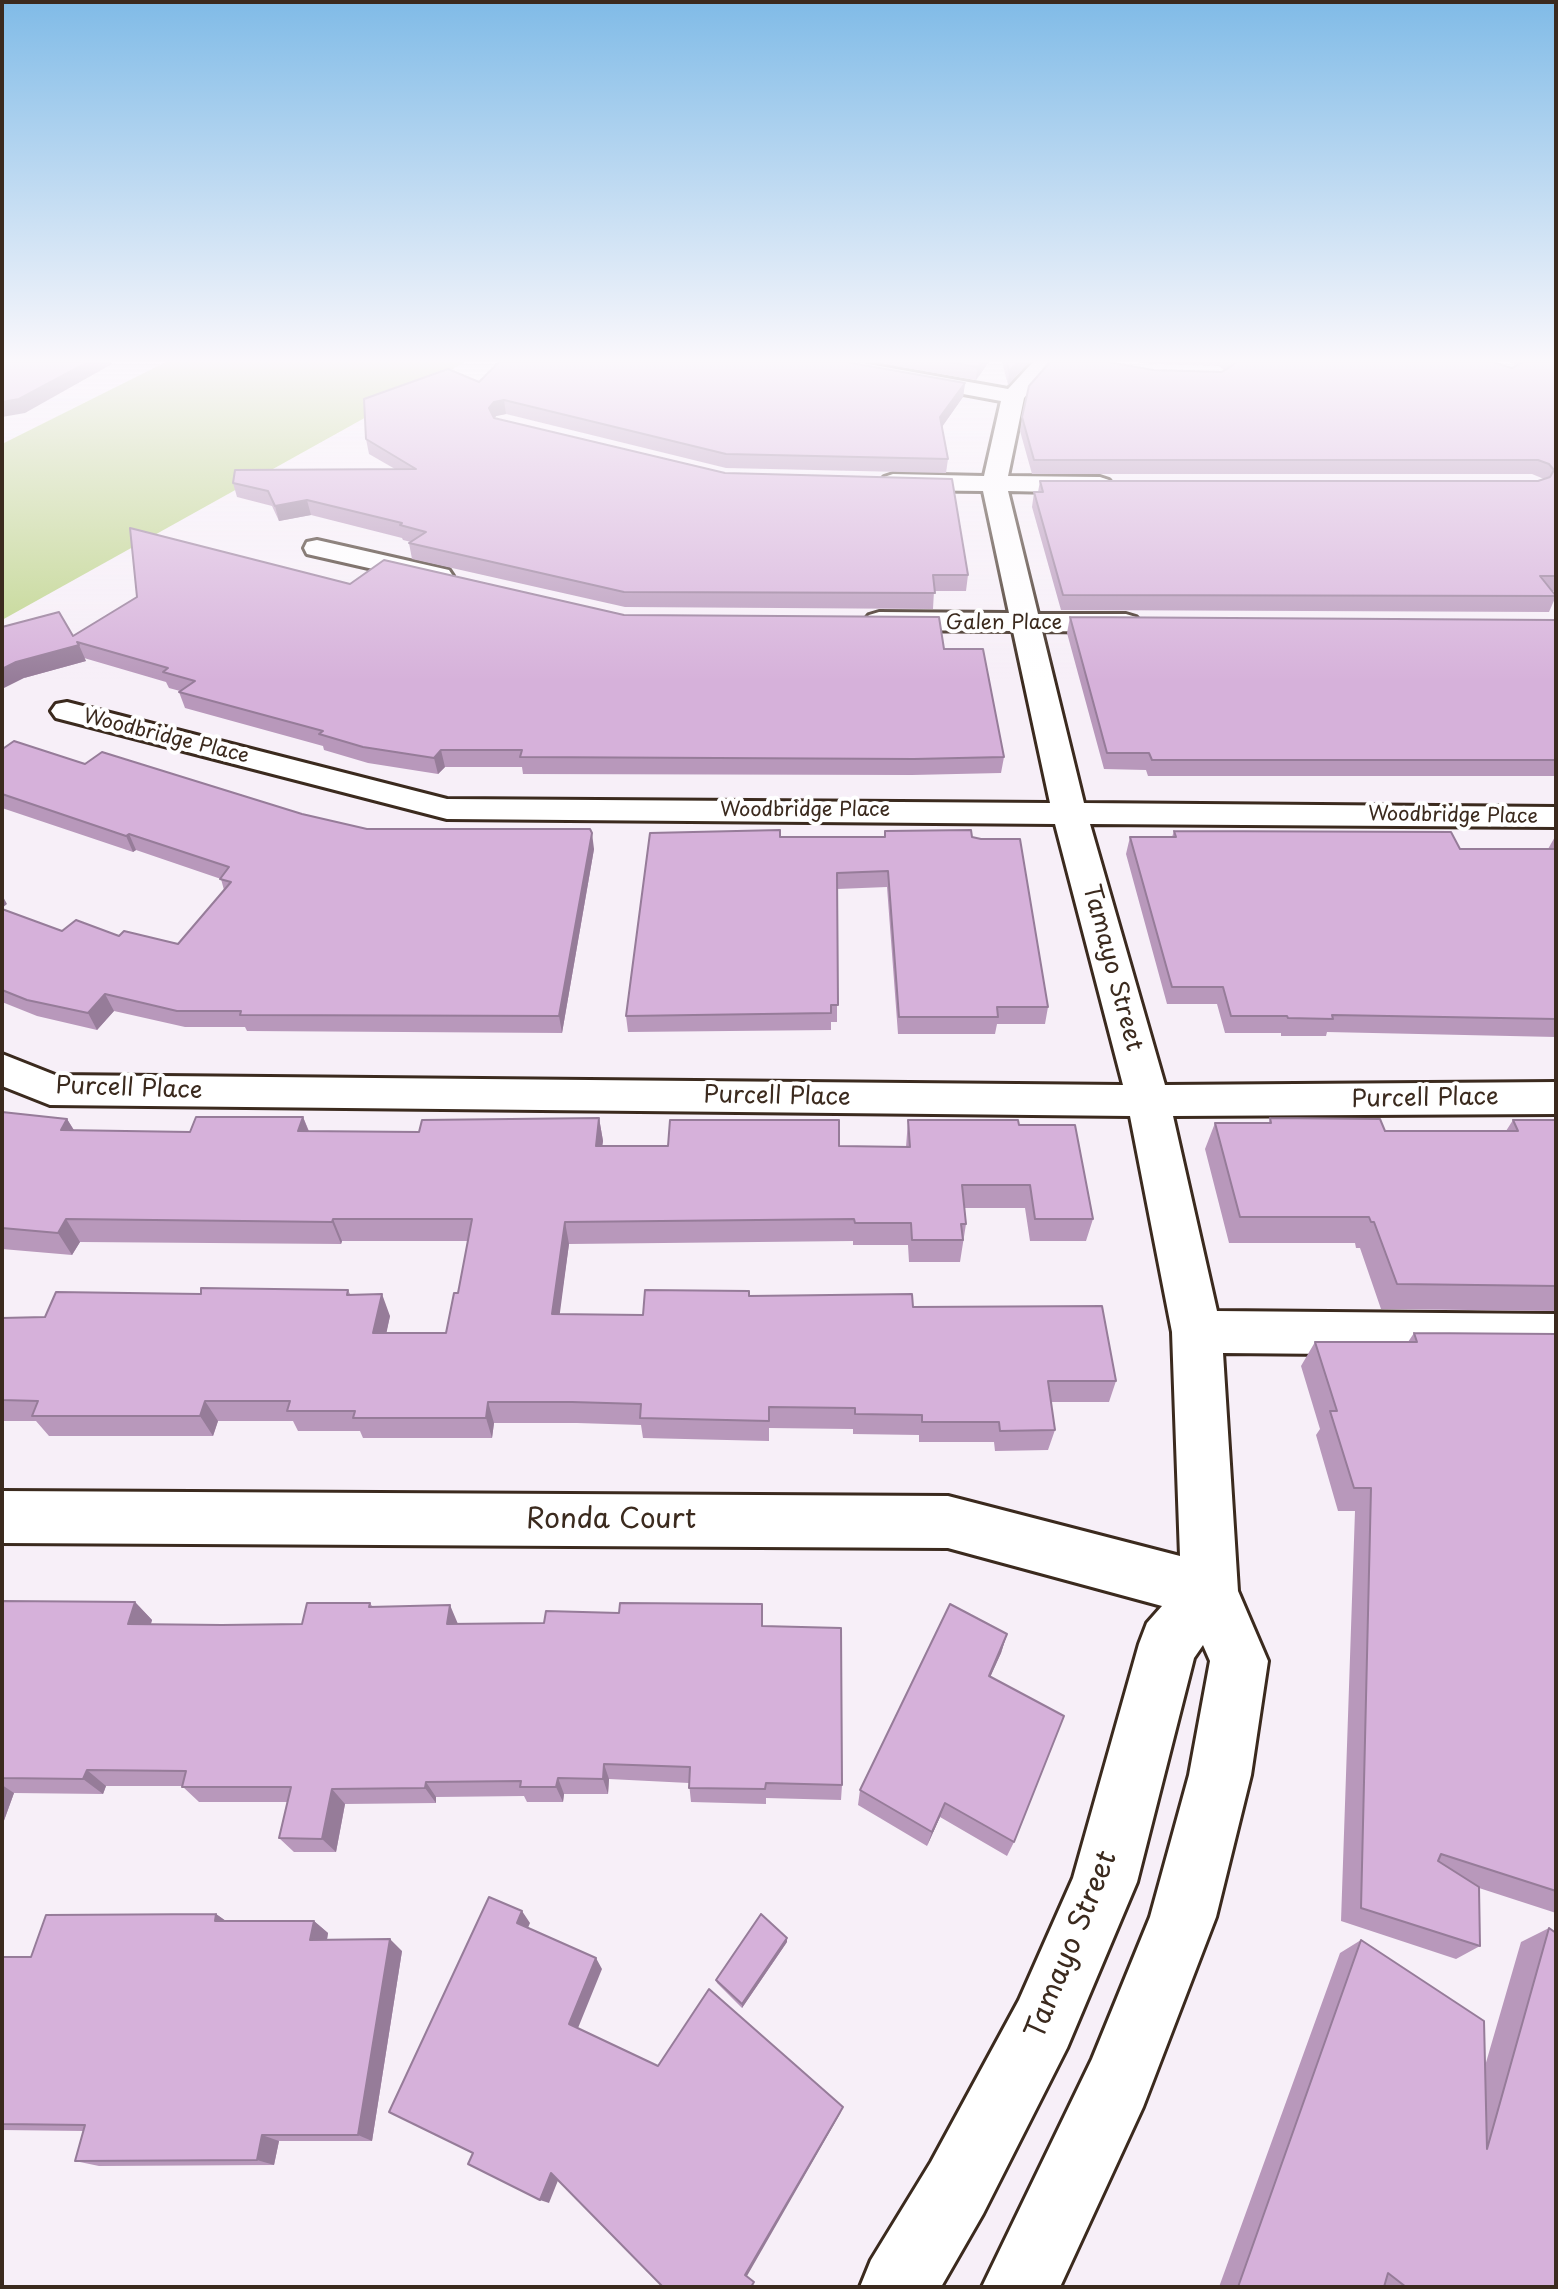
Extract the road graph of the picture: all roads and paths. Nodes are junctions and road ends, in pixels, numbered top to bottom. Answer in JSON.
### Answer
{"nodes":[{"id":1,"x":997,"y":469,"type":"edge"},
{"id":2,"x":868,"y":482,"type":"edge"},
{"id":3,"x":994,"y":485,"type":"junction"},
{"id":4,"x":1121,"y":485,"type":"edge"},
{"id":5,"x":317,"y":548,"type":"dead end"},
{"id":6,"x":471,"y":584,"type":"edge"},
{"id":7,"x":848,"y":621,"type":"edge"},
{"id":8,"x":1024,"y":623,"type":"junction"},
{"id":9,"x":1149,"y":623,"type":"edge"},
{"id":10,"x":67,"y":711,"type":"dead end"},
{"id":11,"x":1069,"y":811,"type":"junction"},
{"id":12,"x":1556,"y":817,"type":"edge"},
{"id":13,"x":2,"y":1069,"type":"edge"},
{"id":14,"x":1556,"y":1098,"type":"edge"},
{"id":15,"x":1148,"y":1101,"type":"junction"},
{"id":16,"x":1197,"y":1332,"type":"junction"},
{"id":17,"x":1556,"y":1335,"type":"edge"},
{"id":18,"x":2,"y":1517,"type":"edge"},
{"id":19,"x":1210,"y":1591,"type":"junction"},
{"id":20,"x":898,"y":2287,"type":"edge"},
{"id":21,"x":1020,"y":2287,"type":"edge"}],
"edges":[{"from":1,"to":3,"type":"street","name":"Tamayo Street"},
{"from":2,"to":3,"type":"street"},
{"from":3,"to":4,"type":"street"},
{"from":3,"to":8,"type":"street","name":"Tamayo Street"},
{"from":5,"to":6,"type":"street"},
{"from":7,"to":8,"type":"street","name":"Galen Place"},
{"from":8,"to":9,"type":"street","name":"Galen Place"},
{"from":8,"to":11,"type":"street","name":"Tamayo Street"},
{"from":10,"to":11,"type":"street","name":"Woodbridge Place"},
{"from":11,"to":12,"type":"street","name":"Woodbridge Place"},
{"from":11,"to":15,"type":"street","name":"Tamayo Street"},
{"from":13,"to":15,"type":"street","name":"Purcell Place"},
{"from":14,"to":15,"type":"street","name":"Purcell Place"},
{"from":15,"to":16,"type":"street","name":"Tamayo Street"},
{"from":16,"to":17,"type":"street"},
{"from":16,"to":19,"type":"street","name":"Tamayo Street"},
{"from":18,"to":19,"type":"street","name":"Ronda Court"},
{"from":19,"to":20,"type":"street","name":"Tamayo Street"},
{"from":19,"to":21,"type":"street","name":"Tamayo Street"}]}
